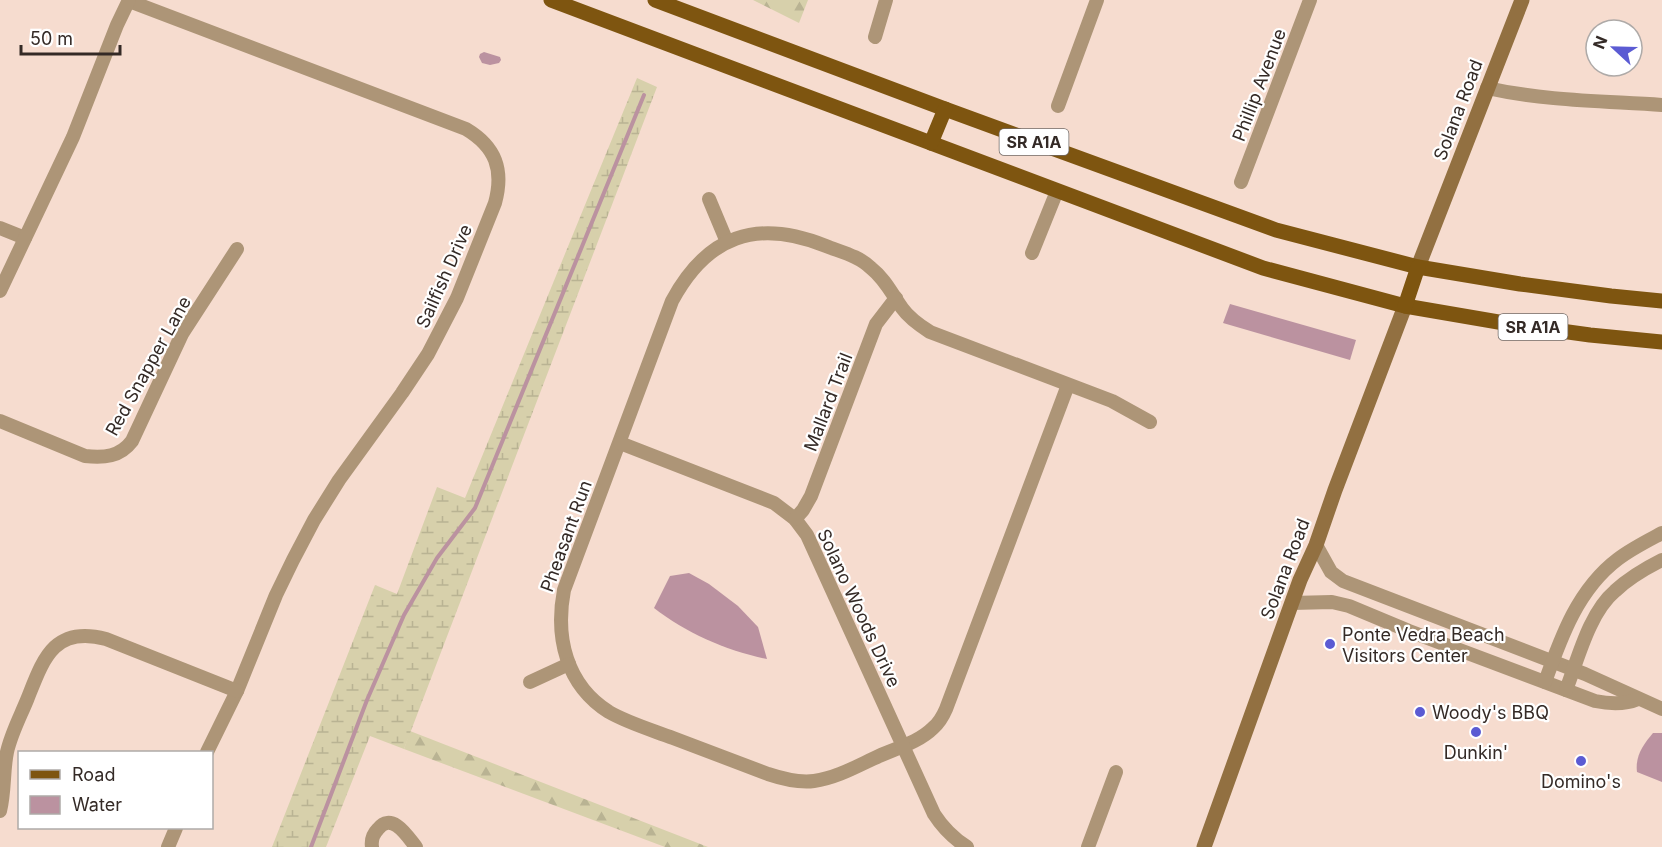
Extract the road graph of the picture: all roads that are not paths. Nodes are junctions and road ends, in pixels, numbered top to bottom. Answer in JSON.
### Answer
{"nodes":[{"id":1,"x":656,"y":0,"type":"edge"},
{"id":2,"x":886,"y":0,"type":"edge"},
{"id":3,"x":1097,"y":0,"type":"edge"},
{"id":4,"x":1310,"y":0,"type":"edge"},
{"id":5,"x":1522,"y":0,"type":"edge"},
{"id":6,"x":129,"y":1,"type":"edge"},
{"id":7,"x":558,"y":1,"type":"edge"},
{"id":8,"x":875,"y":37,"type":"dead end"},
{"id":9,"x":1487,"y":88,"type":"junction"},
{"id":10,"x":1662,"y":105,"type":"edge"},
{"id":11,"x":1058,"y":106,"type":"dead end"},
{"id":12,"x":945,"y":109,"type":"junction"},
{"id":13,"x":932,"y":143,"type":"junction"},
{"id":14,"x":1242,"y":182,"type":"dead end"},
{"id":15,"x":1057,"y":191,"type":"junction"},
{"id":16,"x":709,"y":199,"type":"dead end"},
{"id":17,"x":0,"y":228,"type":"edge"},
{"id":18,"x":25,"y":238,"type":"junction"},
{"id":19,"x":727,"y":242,"type":"junction"},
{"id":20,"x":237,"y":249,"type":"dead end"},
{"id":21,"x":1032,"y":253,"type":"dead end"},
{"id":22,"x":1418,"y":267,"type":"junction"},
{"id":23,"x":0,"y":291,"type":"edge"},
{"id":24,"x":896,"y":298,"type":"junction"},
{"id":25,"x":1662,"y":301,"type":"edge"},
{"id":26,"x":1406,"y":306,"type":"junction"},
{"id":27,"x":1662,"y":342,"type":"edge"},
{"id":28,"x":1068,"y":385,"type":"junction"},
{"id":29,"x":0,"y":421,"type":"edge"},
{"id":30,"x":1150,"y":422,"type":"dead end"},
{"id":31,"x":620,"y":443,"type":"junction"},
{"id":32,"x":795,"y":519,"type":"junction"},
{"id":33,"x":1662,"y":533,"type":"edge"},
{"id":34,"x":1316,"y":545,"type":"junction"},
{"id":35,"x":1662,"y":560,"type":"edge"},
{"id":36,"x":1292,"y":603,"type":"junction"},
{"id":37,"x":1552,"y":662,"type":"junction"},
{"id":38,"x":569,"y":664,"type":"junction"},
{"id":39,"x":1574,"y":670,"type":"junction"},
{"id":40,"x":530,"y":682,"type":"dead end"},
{"id":41,"x":1545,"y":682,"type":"junction"},
{"id":42,"x":1566,"y":690,"type":"junction"},
{"id":43,"x":237,"y":691,"type":"junction"},
{"id":44,"x":1638,"y":699,"type":"junction"},
{"id":45,"x":1662,"y":709,"type":"edge"},
{"id":46,"x":903,"y":746,"type":"junction"},
{"id":47,"x":208,"y":751,"type":"edge"},
{"id":48,"x":1116,"y":772,"type":"dead end"},
{"id":49,"x":0,"y":811,"type":"edge"},
{"id":50,"x":176,"y":829,"type":"edge"},
{"id":51,"x":168,"y":847,"type":"edge"},
{"id":52,"x":372,"y":847,"type":"edge"},
{"id":53,"x":416,"y":847,"type":"edge"},
{"id":54,"x":967,"y":847,"type":"edge"},
{"id":55,"x":1088,"y":847,"type":"edge"},
{"id":56,"x":1204,"y":847,"type":"edge"}],
"edges":[{"from":1,"to":12,"type":"main road","number":"SR A1A"},
{"from":2,"to":8,"type":"street"},
{"from":3,"to":11,"type":"street"},
{"from":4,"to":14,"type":"street","name":"Phillip Avenue"},
{"from":5,"to":9,"type":"street","name":"Solana Road"},
{"from":6,"to":18,"type":"street"},
{"from":6,"to":43,"type":"street","name":"Sailfish Drive"},
{"from":7,"to":13,"type":"main road","number":"SR A1A"},
{"from":9,"to":10,"type":"street"},
{"from":9,"to":22,"type":"street","name":"Solana Road"},
{"from":12,"to":13,"type":"main road"},
{"from":12,"to":22,"type":"main road","number":"SR A1A"},
{"from":13,"to":15,"type":"main road","number":"SR A1A"},
{"from":15,"to":21,"type":"street"},
{"from":15,"to":26,"type":"main road","number":"SR A1A"},
{"from":16,"to":19,"type":"street"},
{"from":17,"to":18,"type":"street"},
{"from":18,"to":23,"type":"street"},
{"from":19,"to":24,"type":"street","name":"Pheasant Run"},
{"from":19,"to":31,"type":"street","name":"Pheasant Run"},
{"from":20,"to":29,"type":"street","name":"Red Snapper Lane"},
{"from":22,"to":25,"type":"main road","number":"SR A1A"},
{"from":22,"to":26,"type":"main road"},
{"from":24,"to":28,"type":"street","name":"Pheasant Run"},
{"from":24,"to":32,"type":"street","name":"Mallard Trail"},
{"from":26,"to":27,"type":"main road","number":"SR A1A"},
{"from":26,"to":34,"type":"street","name":"Solana Road"},
{"from":28,"to":30,"type":"street"},
{"from":28,"to":46,"type":"street","name":"Pheasant Run"},
{"from":31,"to":32,"type":"street","name":"Solano Woods Drive"},
{"from":31,"to":38,"type":"street","name":"Pheasant Run"},
{"from":32,"to":46,"type":"street","name":"Solano Woods Drive"},
{"from":33,"to":37,"type":"street"},
{"from":34,"to":36,"type":"street","name":"Solana Road"},
{"from":34,"to":37,"type":"street"},
{"from":35,"to":39,"type":"street"},
{"from":36,"to":41,"type":"street"},
{"from":36,"to":56,"type":"street","name":"Solana Road"},
{"from":37,"to":39,"type":"street"},
{"from":37,"to":41,"type":"street"},
{"from":38,"to":40,"type":"street"},
{"from":38,"to":46,"type":"street","name":"Pheasant Run"},
{"from":39,"to":42,"type":"street"},
{"from":39,"to":44,"type":"street"},
{"from":41,"to":42,"type":"street"},
{"from":42,"to":44,"type":"street"},
{"from":43,"to":47,"type":"street","name":"Sailfish Drive"},
{"from":43,"to":49,"type":"street"},
{"from":44,"to":45,"type":"street"},
{"from":46,"to":54,"type":"street","name":"Solano Woods Drive"},
{"from":48,"to":55,"type":"street"},
{"from":50,"to":51,"type":"street"},
{"from":52,"to":53,"type":"street"}]}
